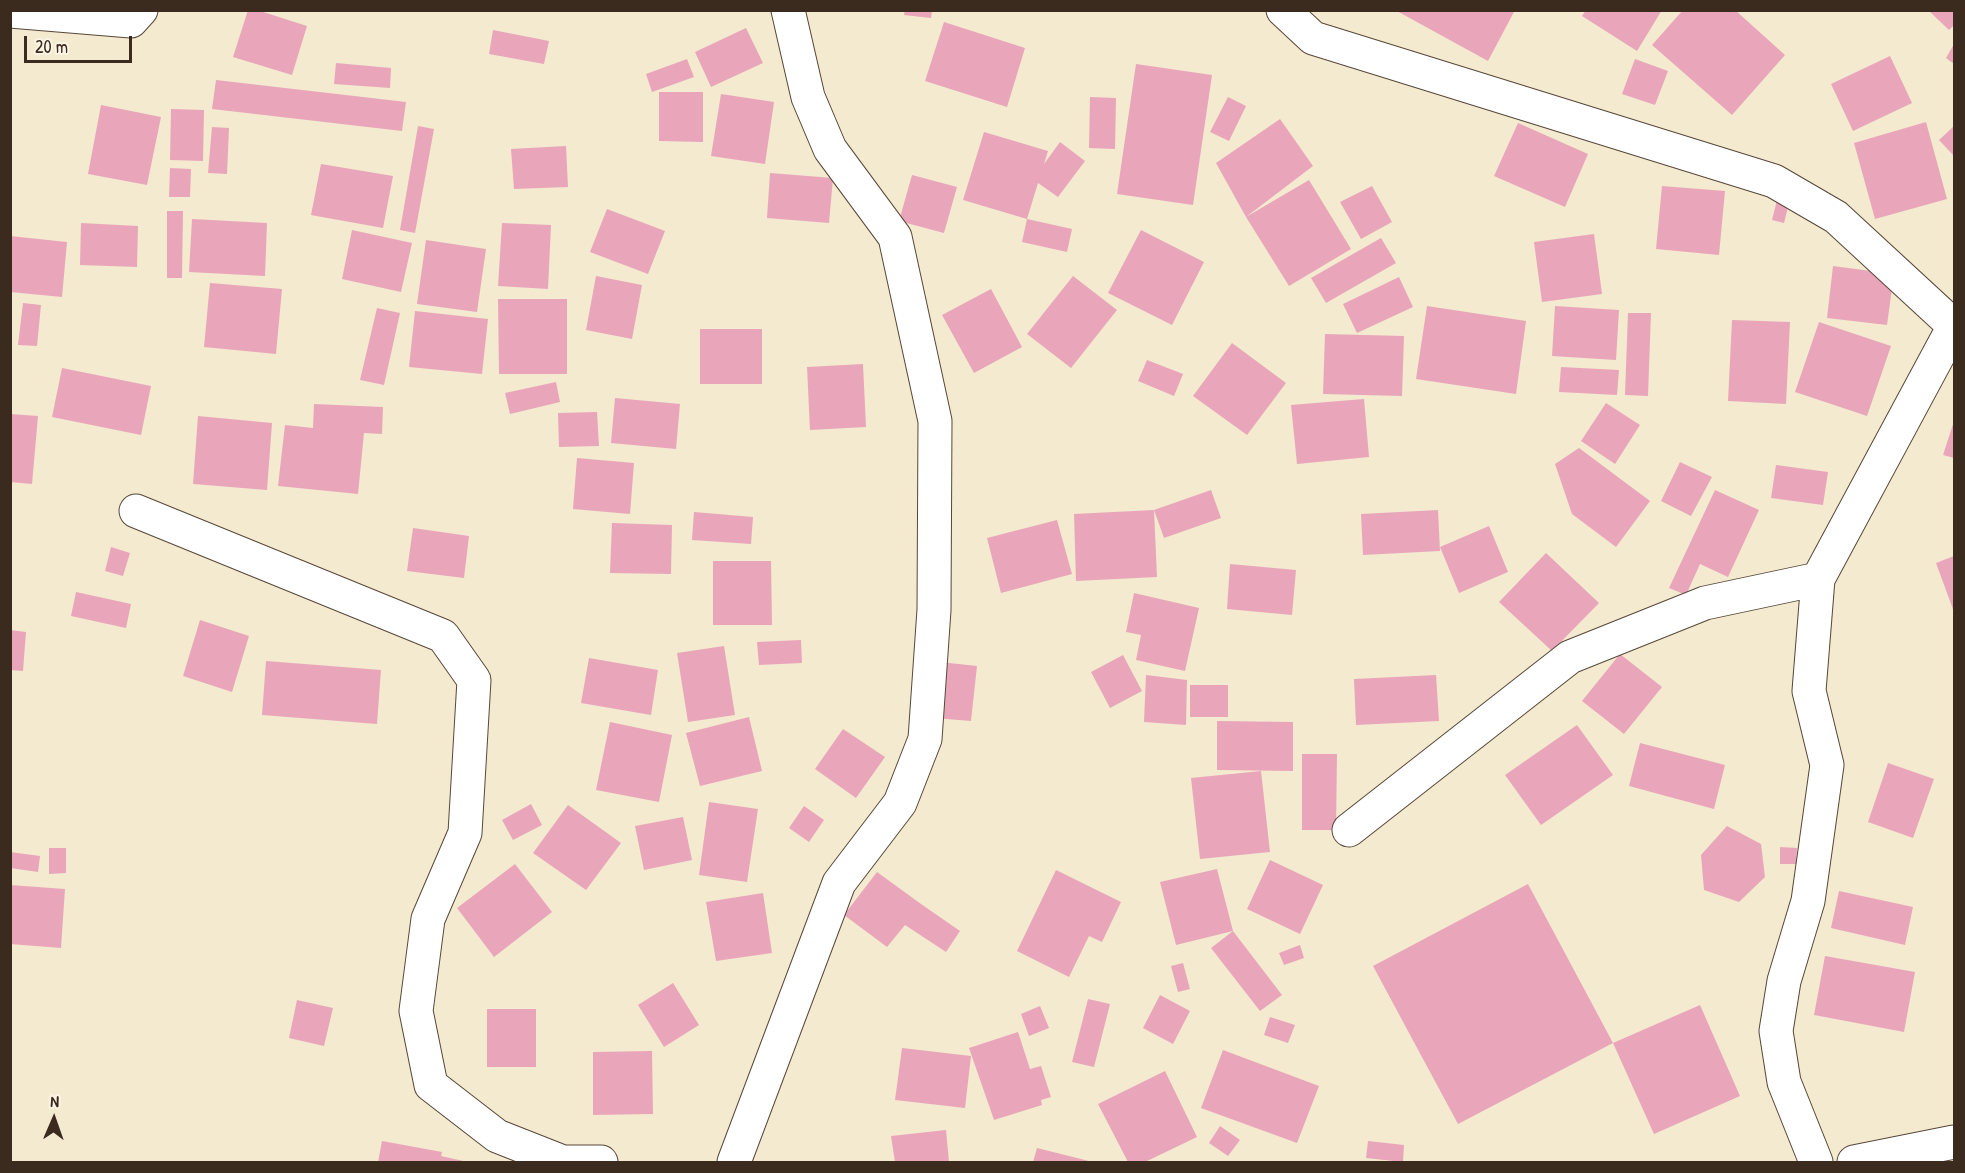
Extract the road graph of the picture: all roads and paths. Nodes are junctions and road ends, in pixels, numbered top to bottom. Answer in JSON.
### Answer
{"nodes":[{"id":1,"x":141,"y":10,"type":"edge"},
{"id":2,"x":788,"y":10,"type":"edge"},
{"id":3,"x":1283,"y":10,"type":"edge"},
{"id":4,"x":10,"y":11,"type":"edge"},
{"id":5,"x":1954,"y":326,"type":"edge"},
{"id":6,"x":136,"y":511,"type":"dead end"},
{"id":7,"x":1818,"y":579,"type":"junction"},
{"id":8,"x":1349,"y":830,"type":"dead end"},
{"id":9,"x":1954,"y":1143,"type":"edge"},
{"id":10,"x":601,"y":1162,"type":"edge"},
{"id":11,"x":734,"y":1162,"type":"edge"},
{"id":12,"x":1816,"y":1162,"type":"edge"},
{"id":13,"x":1854,"y":1162,"type":"edge"}],
"edges":[{"from":1,"to":4,"type":"street"},
{"from":2,"to":11,"type":"street"},
{"from":3,"to":5,"type":"street"},
{"from":5,"to":7,"type":"street"},
{"from":6,"to":10,"type":"street"},
{"from":7,"to":8,"type":"street"},
{"from":7,"to":12,"type":"street"},
{"from":9,"to":13,"type":"street"}]}
